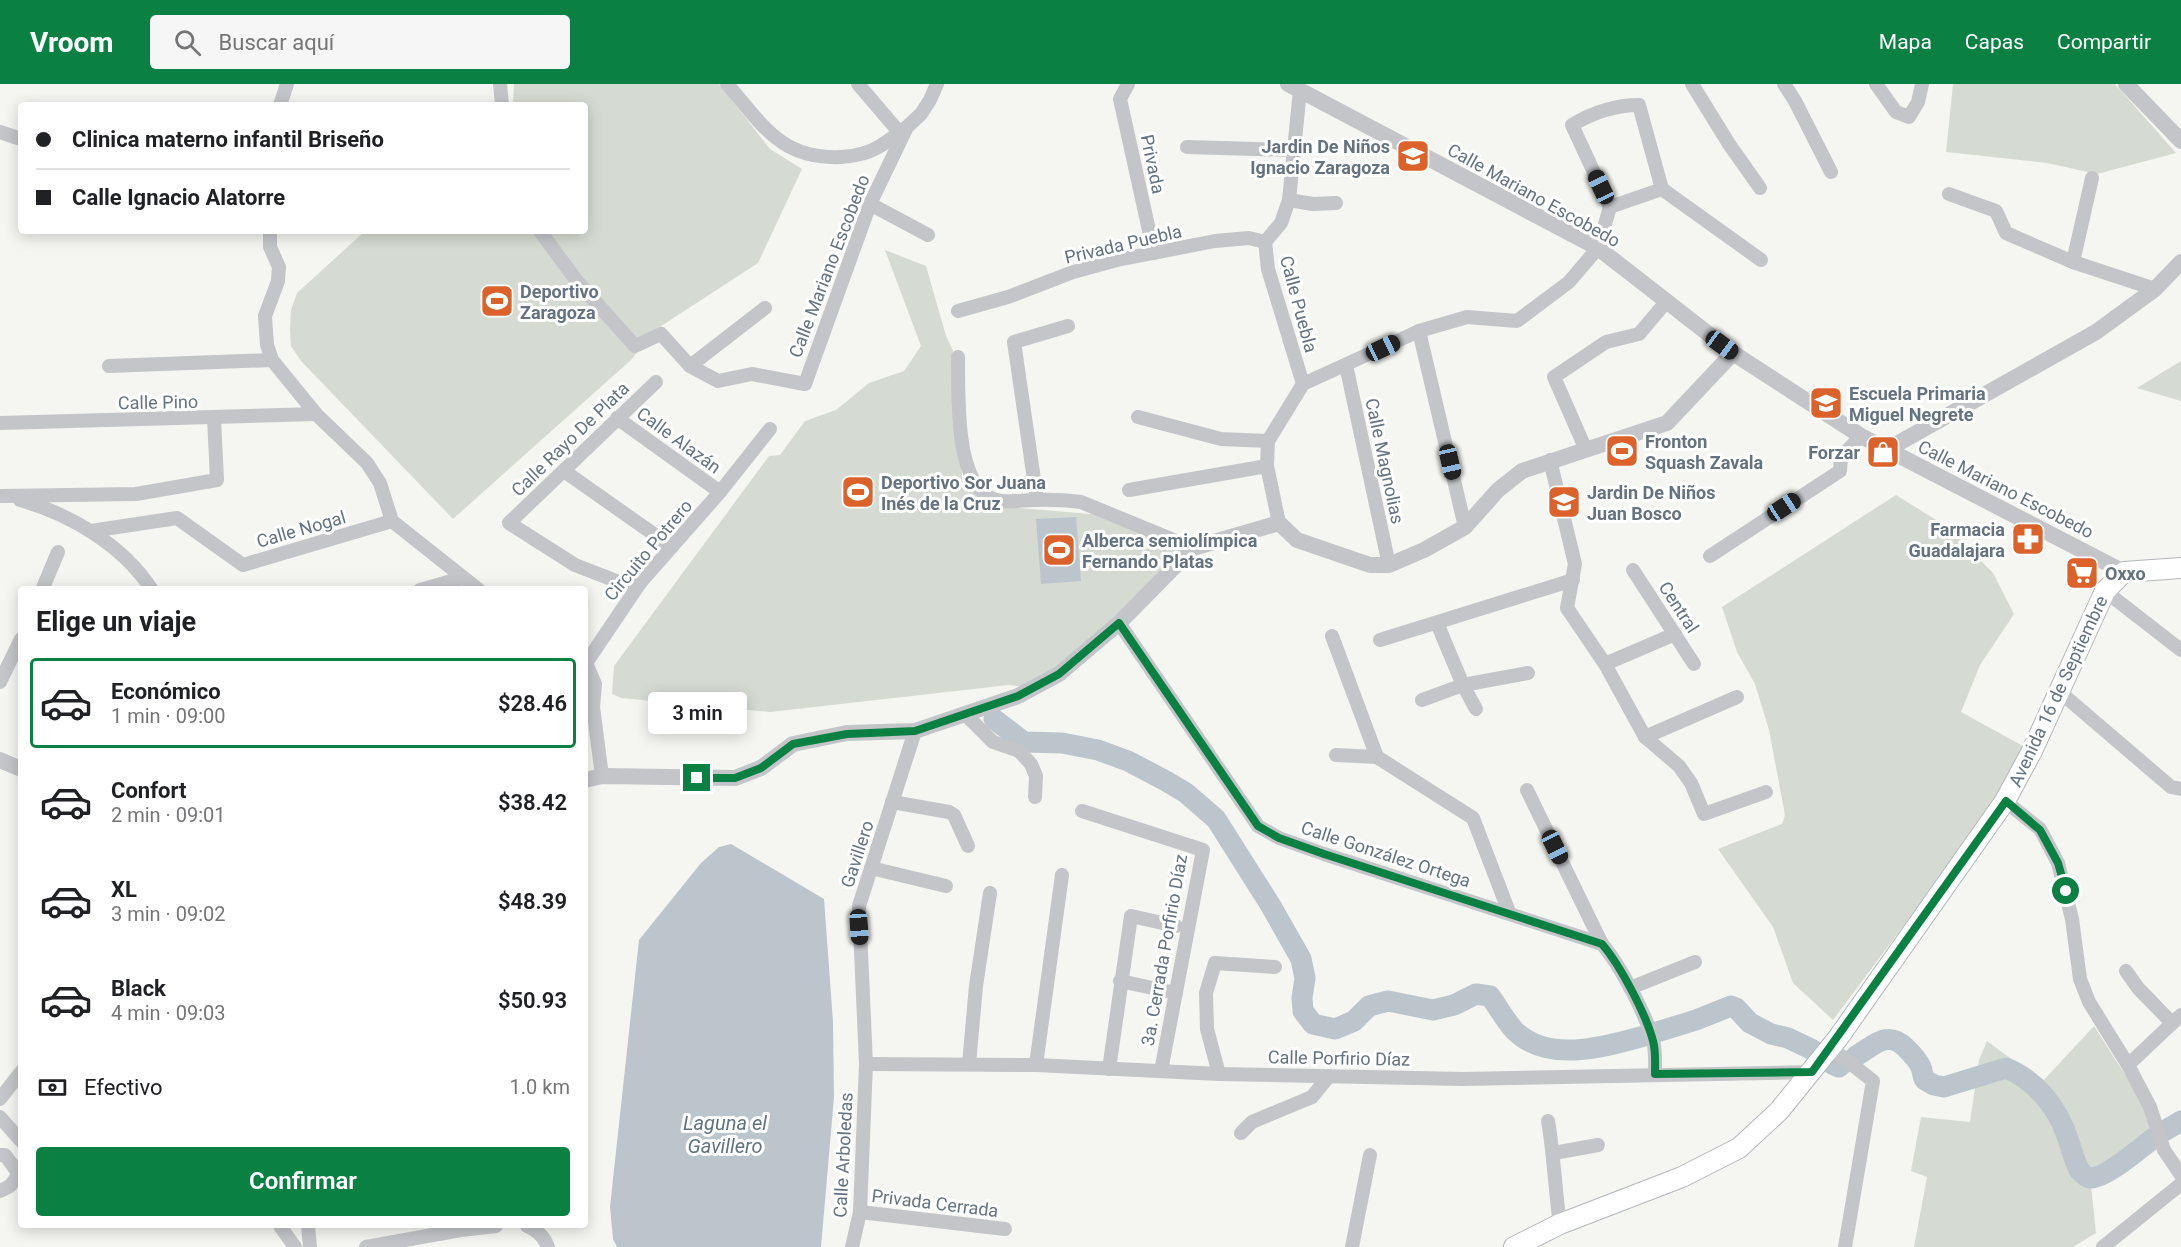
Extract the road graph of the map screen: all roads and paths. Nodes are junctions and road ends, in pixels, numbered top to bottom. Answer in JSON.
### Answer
{"nodes":[{"id":1,"x":287,"y":84,"type":"edge"},
{"id":2,"x":500,"y":84,"type":"edge"},
{"id":3,"x":727,"y":84,"type":"edge"},
{"id":4,"x":858,"y":84,"type":"edge"},
{"id":5,"x":937,"y":84,"type":"edge"},
{"id":6,"x":1128,"y":84,"type":"edge"},
{"id":7,"x":1692,"y":84,"type":"edge"},
{"id":8,"x":1784,"y":84,"type":"edge"},
{"id":9,"x":1876,"y":84,"type":"edge"},
{"id":10,"x":1922,"y":84,"type":"edge"},
{"id":11,"x":2126,"y":84,"type":"edge"},
{"id":12,"x":1294,"y":87,"type":"edge"},
{"id":13,"x":281,"y":102,"type":"edge"},
{"id":14,"x":502,"y":102,"type":"edge"},
{"id":15,"x":903,"y":130,"type":"junction"},
{"id":16,"x":0,"y":132,"type":"edge"},
{"id":17,"x":18,"y":138,"type":"edge"},
{"id":18,"x":2181,"y":141,"type":"edge"},
{"id":19,"x":1187,"y":147,"type":"dead end"},
{"id":20,"x":1293,"y":150,"type":"junction"},
{"id":21,"x":1831,"y":172,"type":"dead end"},
{"id":22,"x":2092,"y":178,"type":"dead end"},
{"id":23,"x":1760,"y":188,"type":"dead end"},
{"id":24,"x":1662,"y":189,"type":"junction"},
{"id":25,"x":1948,"y":194,"type":"dead end"},
{"id":26,"x":1288,"y":200,"type":"junction"},
{"id":27,"x":1336,"y":203,"type":"dead end"},
{"id":28,"x":870,"y":204,"type":"junction"},
{"id":29,"x":1610,"y":207,"type":"junction"},
{"id":30,"x":270,"y":234,"type":"edge"},
{"id":31,"x":542,"y":234,"type":"edge"},
{"id":32,"x":928,"y":235,"type":"dead end"},
{"id":33,"x":1264,"y":242,"type":"junction"},
{"id":34,"x":1598,"y":248,"type":"junction"},
{"id":35,"x":1154,"y":253,"type":"junction"},
{"id":36,"x":1761,"y":260,"type":"dead end"},
{"id":37,"x":2073,"y":262,"type":"junction"},
{"id":38,"x":2181,"y":262,"type":"edge"},
{"id":39,"x":2155,"y":289,"type":"junction"},
{"id":40,"x":1666,"y":302,"type":"junction"},
{"id":41,"x":765,"y":308,"type":"dead end"},
{"id":42,"x":958,"y":310,"type":"dead end"},
{"id":43,"x":1068,"y":326,"type":"dead end"},
{"id":44,"x":1419,"y":331,"type":"junction"},
{"id":45,"x":1733,"y":353,"type":"junction"},
{"id":46,"x":958,"y":357,"type":"dead end"},
{"id":47,"x":272,"y":360,"type":"junction"},
{"id":48,"x":1346,"y":365,"type":"junction"},
{"id":49,"x":109,"y":366,"type":"dead end"},
{"id":50,"x":690,"y":366,"type":"junction"},
{"id":51,"x":656,"y":382,"type":"dead end"},
{"id":52,"x":1303,"y":384,"type":"junction"},
{"id":53,"x":316,"y":414,"type":"junction"},
{"id":54,"x":1138,"y":417,"type":"dead end"},
{"id":55,"x":214,"y":418,"type":"junction"},
{"id":56,"x":617,"y":418,"type":"junction"},
{"id":57,"x":0,"y":423,"type":"edge"},
{"id":58,"x":770,"y":429,"type":"dead end"},
{"id":59,"x":1861,"y":436,"type":"junction"},
{"id":60,"x":1268,"y":441,"type":"junction"},
{"id":61,"x":1888,"y":449,"type":"junction"},
{"id":62,"x":1586,"y":450,"type":"junction"},
{"id":63,"x":1550,"y":460,"type":"junction"},
{"id":64,"x":1267,"y":466,"type":"junction"},
{"id":65,"x":564,"y":471,"type":"junction"},
{"id":66,"x":1129,"y":490,"type":"dead end"},
{"id":67,"x":720,"y":492,"type":"junction"},
{"id":68,"x":0,"y":497,"type":"edge"},
{"id":69,"x":1037,"y":500,"type":"junction"},
{"id":70,"x":392,"y":521,"type":"junction"},
{"id":71,"x":1279,"y":524,"type":"junction"},
{"id":72,"x":1465,"y":527,"type":"junction"},
{"id":73,"x":91,"y":531,"type":"junction"},
{"id":74,"x":672,"y":548,"type":"junction"},
{"id":75,"x":1193,"y":548,"type":"junction"},
{"id":76,"x":58,"y":552,"type":"dead end"},
{"id":77,"x":1710,"y":556,"type":"dead end"},
{"id":78,"x":1389,"y":565,"type":"junction"},
{"id":79,"x":2181,"y":568,"type":"edge"},
{"id":80,"x":1634,"y":570,"type":"dead end"},
{"id":81,"x":2124,"y":572,"type":"junction"},
{"id":82,"x":462,"y":578,"type":"junction"},
{"id":83,"x":1572,"y":580,"type":"junction"},
{"id":84,"x":640,"y":583,"type":"junction"},
{"id":85,"x":44,"y":586,"type":"edge"},
{"id":86,"x":148,"y":586,"type":"edge"},
{"id":87,"x":434,"y":586,"type":"edge"},
{"id":88,"x":473,"y":586,"type":"edge"},
{"id":89,"x":2105,"y":591,"type":"junction"},
{"id":90,"x":1119,"y":623,"type":"junction"},
{"id":91,"x":1437,"y":623,"type":"junction"},
{"id":92,"x":1675,"y":634,"type":"junction"},
{"id":93,"x":1332,"y":636,"type":"dead end"},
{"id":94,"x":1380,"y":640,"type":"dead end"},
{"id":95,"x":18,"y":645,"type":"edge"},
{"id":96,"x":2181,"y":650,"type":"edge"},
{"id":97,"x":588,"y":659,"type":"edge"},
{"id":98,"x":1605,"y":664,"type":"junction"},
{"id":99,"x":1694,"y":664,"type":"dead end"},
{"id":100,"x":588,"y":669,"type":"edge"},
{"id":101,"x":1528,"y":672,"type":"dead end"},
{"id":102,"x":0,"y":682,"type":"edge"},
{"id":103,"x":1463,"y":685,"type":"junction"},
{"id":104,"x":2060,"y":692,"type":"junction"},
{"id":105,"x":1737,"y":698,"type":"dead end"},
{"id":106,"x":1422,"y":700,"type":"dead end"},
{"id":107,"x":589,"y":706,"type":"edge"},
{"id":108,"x":1476,"y":709,"type":"dead end"},
{"id":109,"x":966,"y":715,"type":"junction"},
{"id":110,"x":915,"y":731,"type":"junction"},
{"id":111,"x":1645,"y":737,"type":"junction"},
{"id":112,"x":1336,"y":755,"type":"dead end"},
{"id":113,"x":1377,"y":757,"type":"junction"},
{"id":114,"x":0,"y":760,"type":"edge"},
{"id":115,"x":18,"y":768,"type":"edge"},
{"id":116,"x":602,"y":776,"type":"junction"},
{"id":117,"x":588,"y":779,"type":"edge"},
{"id":118,"x":2181,"y":789,"type":"edge"},
{"id":119,"x":1527,"y":790,"type":"dead end"},
{"id":120,"x":1766,"y":792,"type":"dead end"},
{"id":121,"x":1035,"y":797,"type":"dead end"},
{"id":122,"x":2006,"y":801,"type":"junction"},
{"id":123,"x":892,"y":802,"type":"junction"},
{"id":124,"x":1082,"y":811,"type":"dead end"},
{"id":125,"x":968,"y":846,"type":"dead end"},
{"id":126,"x":871,"y":868,"type":"junction"},
{"id":127,"x":1062,"y":875,"type":"dead end"},
{"id":128,"x":946,"y":886,"type":"dead end"},
{"id":129,"x":990,"y":893,"type":"dead end"},
{"id":130,"x":1509,"y":912,"type":"junction"},
{"id":131,"x":1176,"y":926,"type":"dead end"},
{"id":132,"x":1602,"y":944,"type":"junction"},
{"id":133,"x":1695,"y":962,"type":"dead end"},
{"id":134,"x":1275,"y":967,"type":"dead end"},
{"id":135,"x":2126,"y":971,"type":"dead end"},
{"id":136,"x":1120,"y":981,"type":"junction"},
{"id":137,"x":1630,"y":988,"type":"junction"},
{"id":138,"x":1176,"y":993,"type":"junction"},
{"id":139,"x":2176,"y":1019,"type":"edge"},
{"id":140,"x":1831,"y":1048,"type":"junction"},
{"id":141,"x":866,"y":1064,"type":"junction"},
{"id":142,"x":969,"y":1065,"type":"junction"},
{"id":143,"x":1036,"y":1065,"type":"junction"},
{"id":144,"x":2128,"y":1065,"type":"junction"},
{"id":145,"x":1108,"y":1069,"type":"junction"},
{"id":146,"x":1161,"y":1071,"type":"junction"},
{"id":147,"x":1812,"y":1072,"type":"junction"},
{"id":148,"x":1219,"y":1074,"type":"junction"},
{"id":149,"x":1655,"y":1074,"type":"junction"},
{"id":150,"x":18,"y":1076,"type":"edge"},
{"id":151,"x":1329,"y":1076,"type":"junction"},
{"id":152,"x":0,"y":1098,"type":"edge"},
{"id":153,"x":0,"y":1117,"type":"edge"},
{"id":154,"x":1548,"y":1121,"type":"dead end"},
{"id":155,"x":1241,"y":1133,"type":"dead end"},
{"id":156,"x":18,"y":1138,"type":"edge"},
{"id":157,"x":1598,"y":1145,"type":"dead end"},
{"id":158,"x":1554,"y":1153,"type":"junction"},
{"id":159,"x":0,"y":1155,"type":"edge"},
{"id":160,"x":1370,"y":1155,"type":"dead end"},
{"id":161,"x":18,"y":1171,"type":"edge"},
{"id":162,"x":2181,"y":1175,"type":"edge"},
{"id":163,"x":18,"y":1176,"type":"edge"},
{"id":164,"x":2181,"y":1184,"type":"edge"},
{"id":165,"x":0,"y":1191,"type":"edge"},
{"id":166,"x":860,"y":1212,"type":"junction"},
{"id":167,"x":1560,"y":1224,"type":"junction"},
{"id":168,"x":281,"y":1228,"type":"edge"},
{"id":169,"x":308,"y":1228,"type":"edge"},
{"id":170,"x":461,"y":1228,"type":"edge"},
{"id":171,"x":533,"y":1228,"type":"edge"},
{"id":172,"x":1005,"y":1229,"type":"dead end"},
{"id":173,"x":295,"y":1247,"type":"edge"},
{"id":174,"x":310,"y":1247,"type":"edge"},
{"id":175,"x":366,"y":1247,"type":"edge"},
{"id":176,"x":548,"y":1247,"type":"edge"},
{"id":177,"x":852,"y":1247,"type":"edge"},
{"id":178,"x":1352,"y":1247,"type":"edge"},
{"id":179,"x":1514,"y":1247,"type":"edge"},
{"id":180,"x":1845,"y":1247,"type":"edge"},
{"id":181,"x":2103,"y":1247,"type":"edge"}],
"edges":[{"from":1,"to":13,"type":"street"},
{"from":2,"to":14,"type":"street"},
{"from":3,"to":15,"type":"street"},
{"from":4,"to":15,"type":"street"},
{"from":5,"to":15,"type":"street","name":"Calle Mariano Escobedo"},
{"from":6,"to":35,"type":"street","name":"Privada"},
{"from":7,"to":23,"type":"street"},
{"from":8,"to":21,"type":"street"},
{"from":9,"to":10,"type":"street"},
{"from":11,"to":18,"type":"street"},
{"from":12,"to":20,"type":"street","name":"Calle Puebla"},
{"from":12,"to":34,"type":"street","name":"Calle Mariano Escobedo"},
{"from":15,"to":28,"type":"street","name":"Calle Mariano Escobedo"},
{"from":16,"to":17,"type":"street"},
{"from":19,"to":20,"type":"street"},
{"from":20,"to":26,"type":"street","name":"Calle Puebla"},
{"from":22,"to":37,"type":"street"},
{"from":24,"to":29,"type":"street","name":"Calle Mariano Escobedo"},
{"from":24,"to":29,"type":"street"},
{"from":24,"to":36,"type":"street"},
{"from":25,"to":37,"type":"street"},
{"from":26,"to":27,"type":"street"},
{"from":26,"to":33,"type":"street","name":"Calle Puebla"},
{"from":28,"to":32,"type":"street"},
{"from":28,"to":50,"type":"street","name":"Calle Mariano Escobedo"},
{"from":29,"to":34,"type":"street"},
{"from":30,"to":47,"type":"street"},
{"from":31,"to":50,"type":"street","name":"Calle Mariano Escobedo"},
{"from":33,"to":35,"type":"street","name":"Privada Puebla"},
{"from":33,"to":52,"type":"street","name":"Calle Puebla"},
{"from":34,"to":40,"type":"street","name":"Calle Mariano Escobedo"},
{"from":34,"to":44,"type":"street"},
{"from":35,"to":42,"type":"street","name":"Privada Puebla"},
{"from":37,"to":39,"type":"street"},
{"from":38,"to":39,"type":"street"},
{"from":39,"to":61,"type":"street"},
{"from":40,"to":45,"type":"street","name":"Calle Mariano Escobedo"},
{"from":40,"to":62,"type":"street"},
{"from":41,"to":50,"type":"street"},
{"from":43,"to":69,"type":"street"},
{"from":44,"to":48,"type":"street"},
{"from":44,"to":72,"type":"street"},
{"from":45,"to":59,"type":"street","name":"Calle Mariano Escobedo"},
{"from":45,"to":62,"type":"street"},
{"from":46,"to":69,"type":"street"},
{"from":47,"to":49,"type":"street"},
{"from":47,"to":53,"type":"street"},
{"from":48,"to":52,"type":"street"},
{"from":48,"to":78,"type":"street","name":"Calle Magnolias"},
{"from":51,"to":56,"type":"street","name":"Calle Rayo De Plata"},
{"from":52,"to":60,"type":"street"},
{"from":53,"to":55,"type":"street","name":"Calle Pino"},
{"from":53,"to":70,"type":"street"},
{"from":54,"to":60,"type":"street"},
{"from":55,"to":57,"type":"street","name":"Calle Pino"},
{"from":55,"to":68,"type":"street"},
{"from":56,"to":65,"type":"street","name":"Calle Rayo De Plata"},
{"from":56,"to":67,"type":"street","name":"Calle Alazán"},
{"from":58,"to":67,"type":"street","name":"Circuito Potrero"},
{"from":59,"to":61,"type":"street","name":"Calle Mariano Escobedo"},
{"from":59,"to":77,"type":"street"},
{"from":60,"to":64,"type":"street"},
{"from":61,"to":81,"type":"street","name":"Calle Mariano Escobedo"},
{"from":62,"to":63,"type":"street"},
{"from":63,"to":72,"type":"street"},
{"from":63,"to":83,"type":"street"},
{"from":64,"to":66,"type":"street"},
{"from":64,"to":71,"type":"street"},
{"from":65,"to":74,"type":"street"},
{"from":65,"to":84,"type":"street","name":"Calle Rayo De Plata"},
{"from":67,"to":74,"type":"street","name":"Circuito Potrero"},
{"from":68,"to":73,"type":"street"},
{"from":69,"to":75,"type":"street"},
{"from":70,"to":73,"type":"street","name":"Calle Nogal"},
{"from":70,"to":82,"type":"street"},
{"from":71,"to":75,"type":"street"},
{"from":71,"to":78,"type":"street"},
{"from":72,"to":78,"type":"street"},
{"from":73,"to":86,"type":"street"},
{"from":74,"to":84,"type":"street","name":"Circuito Potrero"},
{"from":75,"to":90,"type":"street"},
{"from":76,"to":85,"type":"street"},
{"from":79,"to":81,"type":"main road"},
{"from":80,"to":92,"type":"street","name":"Central"},
{"from":81,"to":89,"type":"main road","name":"Avenida 16 de Septiembre"},
{"from":82,"to":87,"type":"street"},
{"from":82,"to":88,"type":"street"},
{"from":83,"to":91,"type":"street"},
{"from":83,"to":98,"type":"street"},
{"from":84,"to":97,"type":"street","name":"Circuito Potrero"},
{"from":89,"to":96,"type":"street"},
{"from":89,"to":104,"type":"main road","name":"Avenida 16 de Septiembre"},
{"from":90,"to":109,"type":"street"},
{"from":90,"to":130,"type":"street","name":"Calle González Ortega"},
{"from":91,"to":94,"type":"street"},
{"from":91,"to":103,"type":"street"},
{"from":92,"to":98,"type":"street"},
{"from":92,"to":99,"type":"street","name":"Central"},
{"from":93,"to":113,"type":"street"},
{"from":95,"to":102,"type":"street"},
{"from":98,"to":111,"type":"street"},
{"from":100,"to":107,"type":"street","name":"Circuito Potrero"},
{"from":101,"to":103,"type":"street"},
{"from":103,"to":106,"type":"street"},
{"from":103,"to":108,"type":"street"},
{"from":104,"to":118,"type":"street"},
{"from":104,"to":122,"type":"main road","name":"Avenida 16 de Septiembre"},
{"from":105,"to":111,"type":"street"},
{"from":107,"to":116,"type":"street","name":"Circuito Potrero"},
{"from":109,"to":110,"type":"street"},
{"from":109,"to":121,"type":"street"},
{"from":110,"to":116,"type":"street"},
{"from":110,"to":123,"type":"street","name":"Gavillero"},
{"from":111,"to":120,"type":"street"},
{"from":112,"to":113,"type":"street"},
{"from":113,"to":130,"type":"street"},
{"from":114,"to":115,"type":"street"},
{"from":116,"to":117,"type":"street"},
{"from":119,"to":132,"type":"street"},
{"from":122,"to":140,"type":"main road","name":"Avenida 16 de Septiembre"},
{"from":122,"to":144,"type":"street"},
{"from":123,"to":125,"type":"street"},
{"from":123,"to":126,"type":"street","name":"Gavillero"},
{"from":124,"to":138,"type":"street","name":"3a. Cerrada Porfirio Díaz"},
{"from":126,"to":128,"type":"street"},
{"from":126,"to":141,"type":"street","name":"Gavillero"},
{"from":127,"to":143,"type":"street"},
{"from":129,"to":142,"type":"street"},
{"from":130,"to":132,"type":"street","name":"Calle González Ortega"},
{"from":131,"to":136,"type":"street"},
{"from":132,"to":137,"type":"street"},
{"from":133,"to":137,"type":"street"},
{"from":134,"to":148,"type":"street"},
{"from":135,"to":139,"type":"street"},
{"from":136,"to":138,"type":"street"},
{"from":136,"to":145,"type":"street"},
{"from":137,"to":149,"type":"street"},
{"from":138,"to":146,"type":"street","name":"3a. Cerrada Porfirio Díaz"},
{"from":139,"to":144,"type":"street"},
{"from":140,"to":147,"type":"main road","name":"Avenida 16 de Septiembre"},
{"from":140,"to":180,"type":"street"},
{"from":141,"to":142,"type":"street","name":"Calle Porfirio Díaz"},
{"from":141,"to":166,"type":"street","name":"Calle Arboledas"},
{"from":142,"to":143,"type":"street","name":"Calle Porfirio Díaz"},
{"from":143,"to":145,"type":"street","name":"Calle Porfirio Díaz"},
{"from":144,"to":162,"type":"street"},
{"from":145,"to":146,"type":"street","name":"Calle Porfirio Díaz"},
{"from":146,"to":148,"type":"street","name":"Calle Porfirio Díaz"},
{"from":147,"to":149,"type":"street","name":"Calle Porfirio Díaz"},
{"from":147,"to":167,"type":"main road","name":"Avenida 16 de Septiembre"},
{"from":148,"to":151,"type":"street","name":"Calle Porfirio Díaz"},
{"from":149,"to":151,"type":"street","name":"Calle Porfirio Díaz"},
{"from":150,"to":152,"type":"street"},
{"from":151,"to":155,"type":"street"},
{"from":153,"to":156,"type":"street"},
{"from":154,"to":158,"type":"street"},
{"from":157,"to":158,"type":"street"},
{"from":158,"to":167,"type":"street"},
{"from":159,"to":161,"type":"street"},
{"from":160,"to":178,"type":"street"},
{"from":163,"to":165,"type":"street"},
{"from":164,"to":181,"type":"street"},
{"from":166,"to":172,"type":"street","name":"Privada Cerrada"},
{"from":166,"to":177,"type":"street","name":"Calle Arboledas"},
{"from":167,"to":179,"type":"main road","name":"Avenida 16 de Septiembre"},
{"from":168,"to":173,"type":"street"},
{"from":169,"to":174,"type":"street"},
{"from":170,"to":175,"type":"street"},
{"from":171,"to":176,"type":"street"}]}
